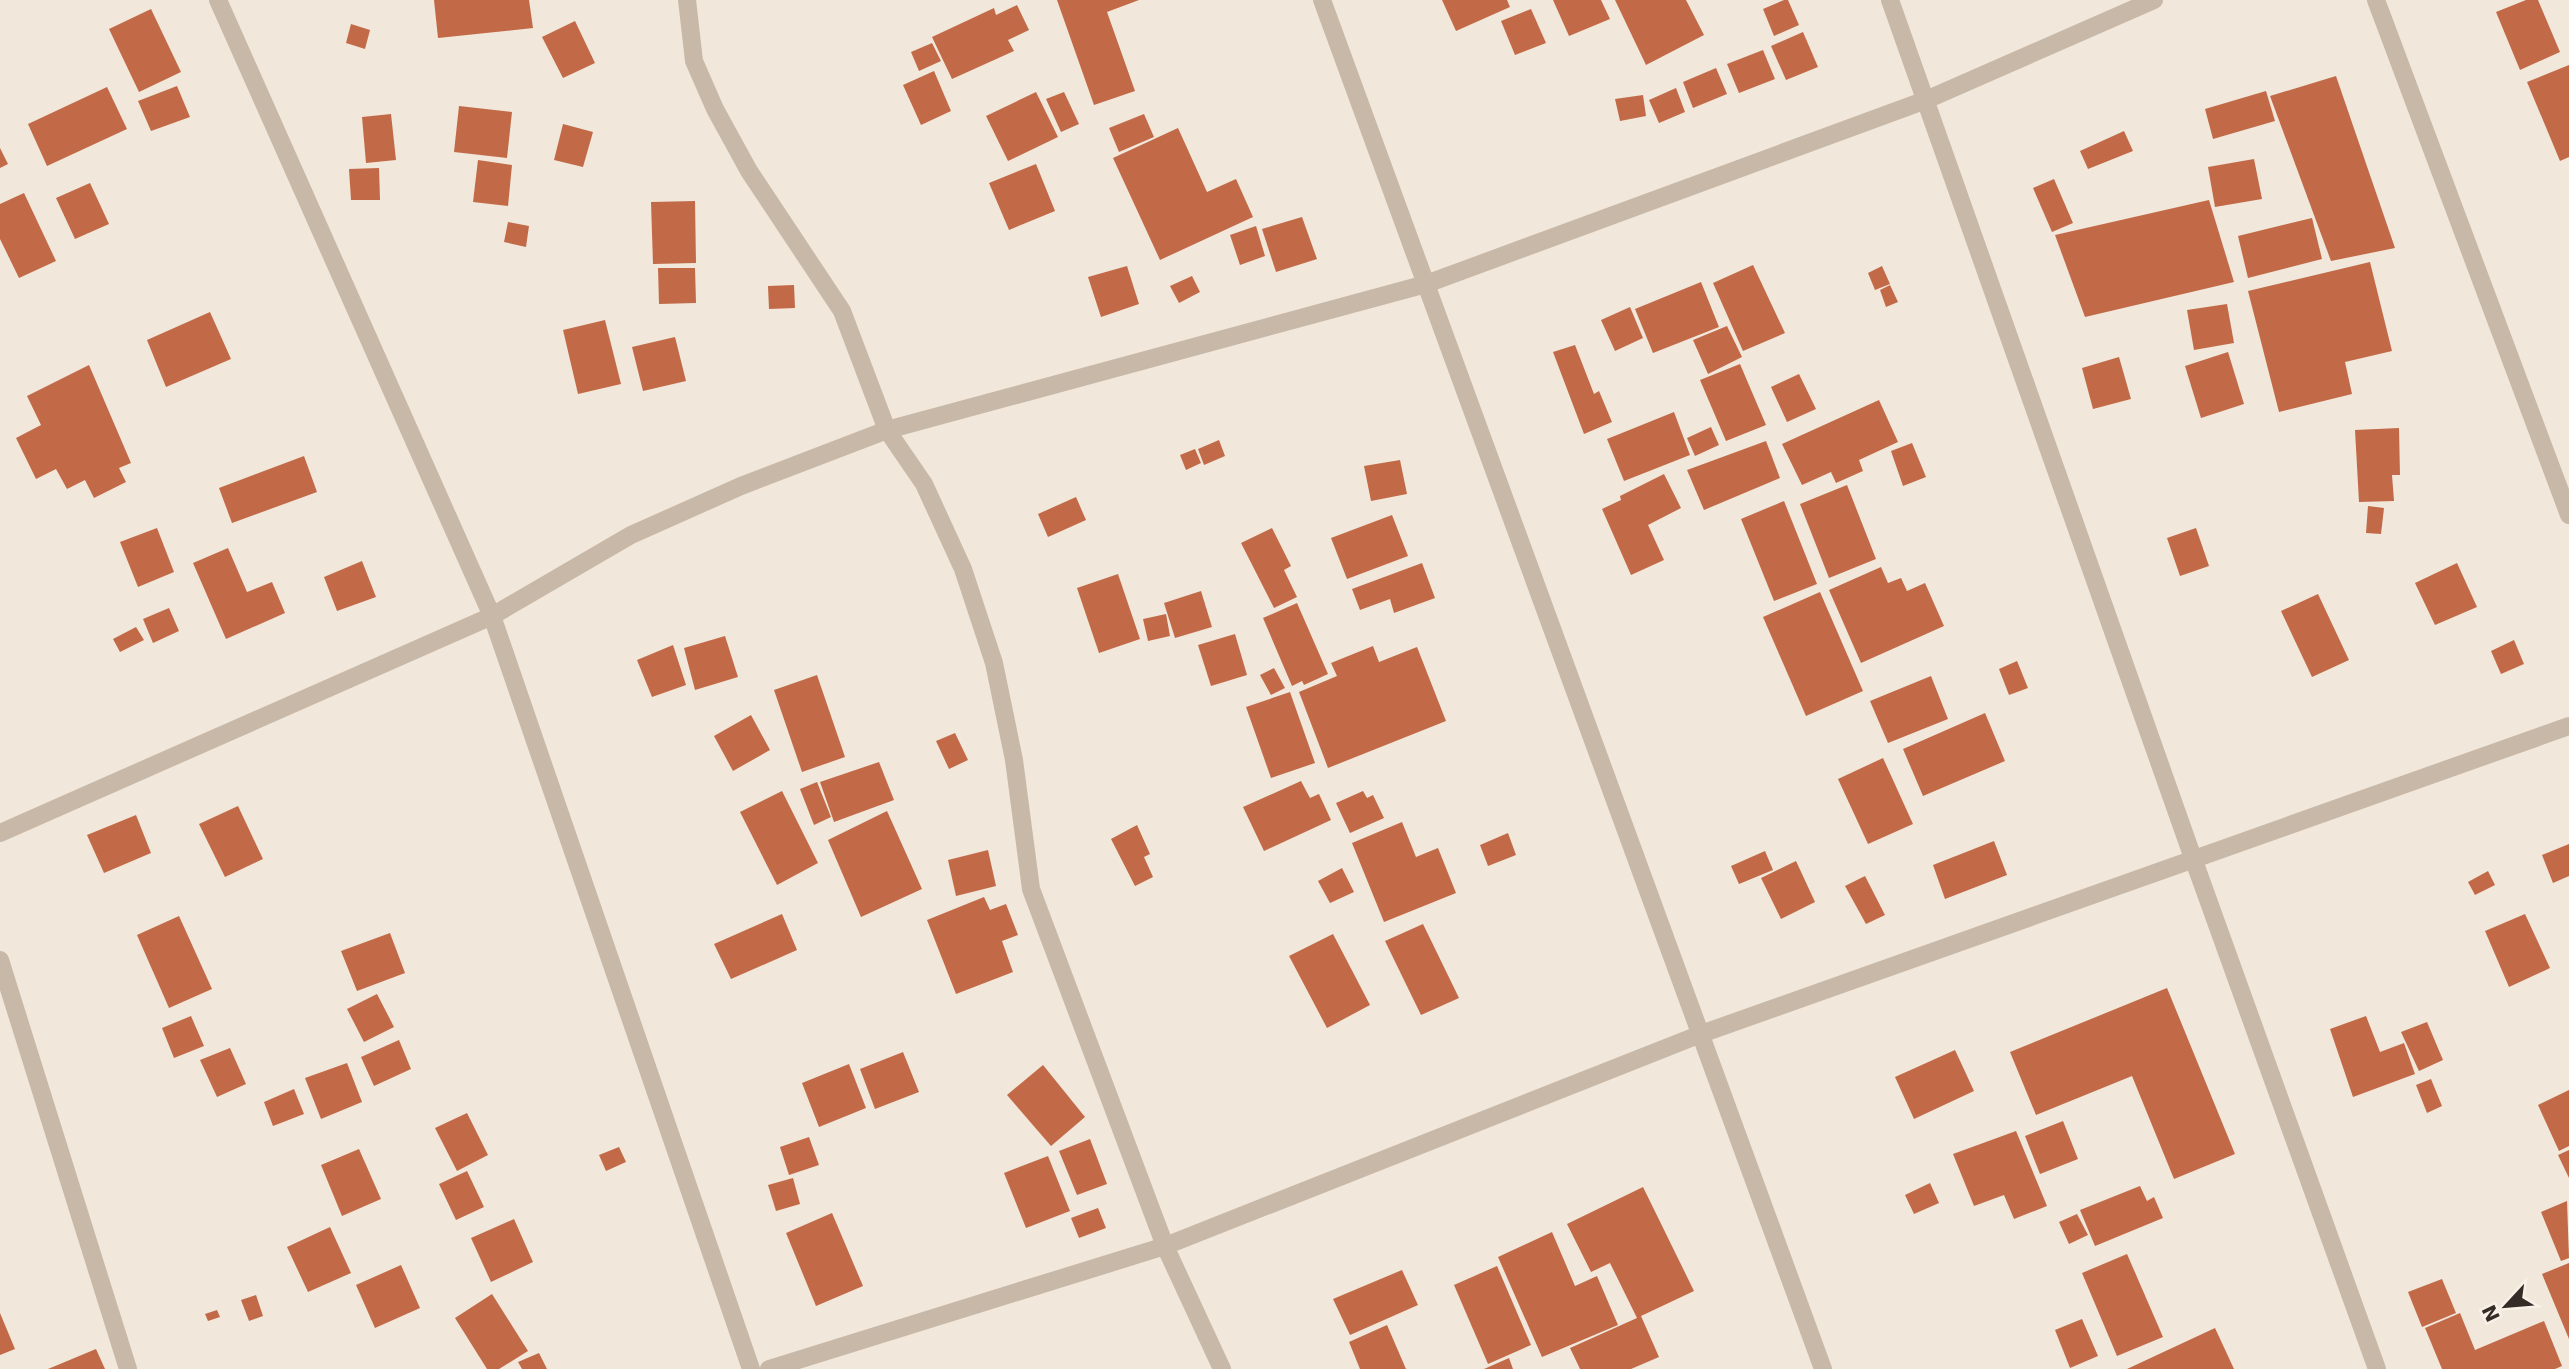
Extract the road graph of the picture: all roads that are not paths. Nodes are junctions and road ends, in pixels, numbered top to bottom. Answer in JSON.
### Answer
{"nodes":[{"id":1,"x":218,"y":0,"type":"edge"},
{"id":2,"x":687,"y":0,"type":"edge"},
{"id":3,"x":1322,"y":0,"type":"edge"},
{"id":4,"x":1890,"y":0,"type":"edge"},
{"id":5,"x":2154,"y":0,"type":"edge"},
{"id":6,"x":2376,"y":0,"type":"edge"},
{"id":7,"x":1926,"y":100,"type":"junction"},
{"id":8,"x":1426,"y":284,"type":"junction"},
{"id":9,"x":887,"y":429,"type":"junction"},
{"id":10,"x":2569,"y":515,"type":"edge"},
{"id":11,"x":492,"y":616,"type":"junction"},
{"id":12,"x":2569,"y":726,"type":"edge"},
{"id":13,"x":0,"y":833,"type":"edge"},
{"id":14,"x":2193,"y":858,"type":"junction"},
{"id":15,"x":0,"y":960,"type":"edge"},
{"id":16,"x":1701,"y":1034,"type":"junction"},
{"id":17,"x":1165,"y":1246,"type":"junction"},
{"id":18,"x":128,"y":1369,"type":"edge"},
{"id":19,"x":751,"y":1369,"type":"edge"},
{"id":20,"x":769,"y":1369,"type":"edge"},
{"id":21,"x":1222,"y":1369,"type":"edge"},
{"id":22,"x":1823,"y":1369,"type":"edge"},
{"id":23,"x":2377,"y":1369,"type":"edge"}],
"edges":[{"from":1,"to":11,"type":"street"},
{"from":2,"to":9,"type":"street"},
{"from":3,"to":8,"type":"street"},
{"from":4,"to":7,"type":"street"},
{"from":5,"to":7,"type":"street"},
{"from":6,"to":10,"type":"street"},
{"from":7,"to":8,"type":"street"},
{"from":7,"to":14,"type":"street"},
{"from":8,"to":9,"type":"street"},
{"from":8,"to":16,"type":"street"},
{"from":9,"to":11,"type":"street"},
{"from":9,"to":17,"type":"street"},
{"from":11,"to":13,"type":"street"},
{"from":11,"to":19,"type":"street"},
{"from":12,"to":14,"type":"street"},
{"from":14,"to":16,"type":"street"},
{"from":14,"to":23,"type":"street"},
{"from":15,"to":18,"type":"street"},
{"from":16,"to":17,"type":"street"},
{"from":16,"to":22,"type":"street"},
{"from":17,"to":20,"type":"street"},
{"from":17,"to":21,"type":"street"}]}
